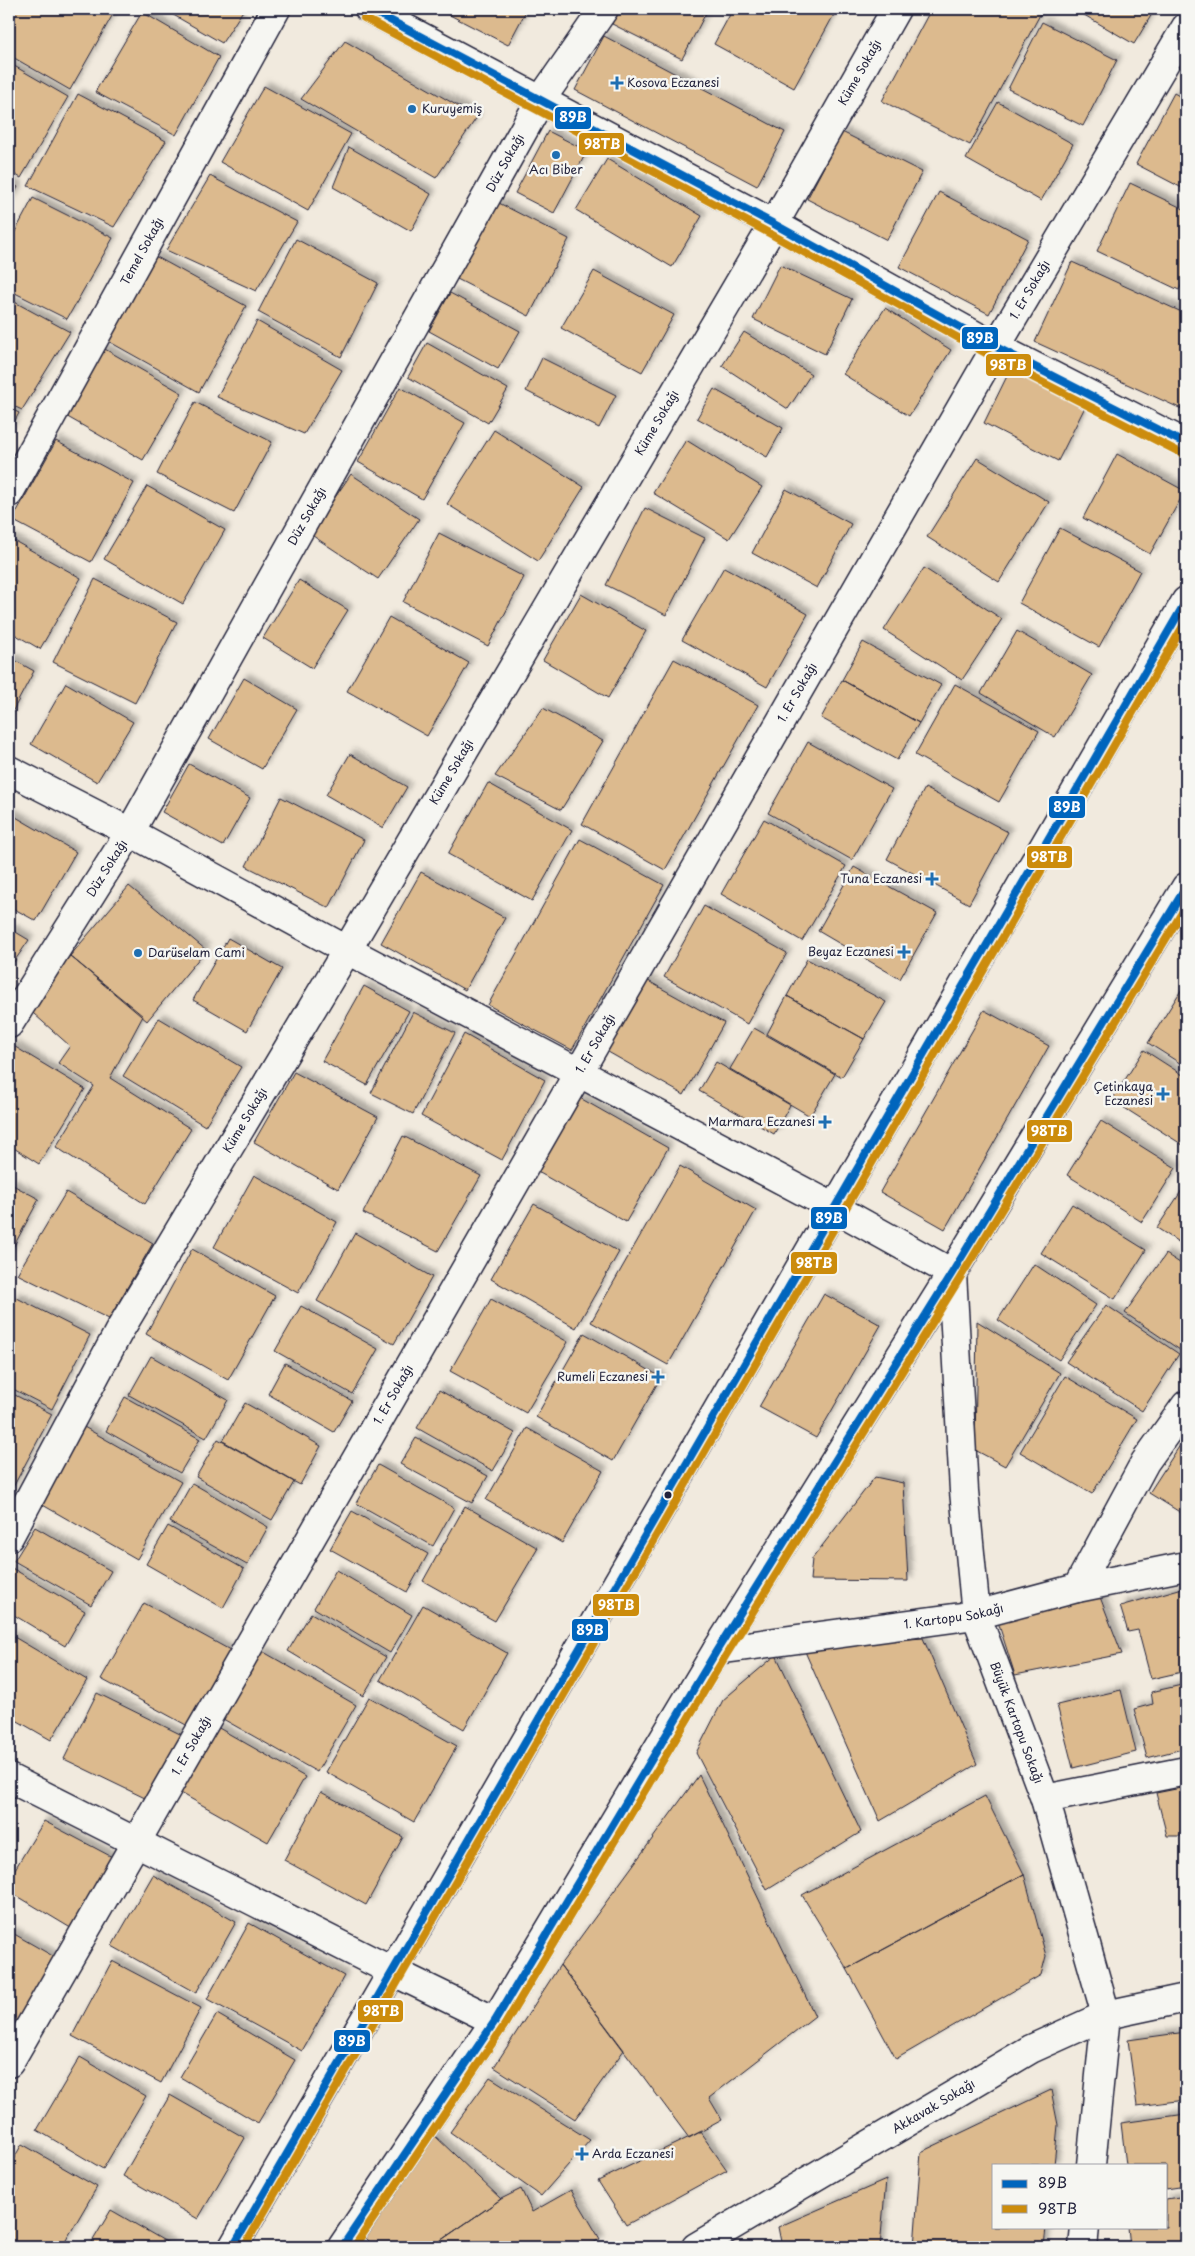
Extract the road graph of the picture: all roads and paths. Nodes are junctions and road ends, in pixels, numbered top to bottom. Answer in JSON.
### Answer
{"nodes":[{"id":1,"x":276,"y":9,"type":"edge"},
{"id":2,"x":369,"y":9,"type":"edge"},
{"id":3,"x":604,"y":9,"type":"edge"},
{"id":4,"x":896,"y":9,"type":"edge"},
{"id":5,"x":1186,"y":27,"type":"edge"},
{"id":6,"x":540,"y":101,"type":"junction"},
{"id":7,"x":774,"y":224,"type":"junction"},
{"id":8,"x":996,"y":348,"type":"junction"},
{"id":9,"x":1186,"y":444,"type":"edge"},
{"id":10,"x":9,"y":492,"type":"edge"},
{"id":11,"x":1186,"y":601,"type":"edge"},
{"id":12,"x":9,"y":770,"type":"edge"},
{"id":13,"x":130,"y":832,"type":"junction"},
{"id":14,"x":1186,"y":886,"type":"edge"},
{"id":15,"x":347,"y":950,"type":"junction"},
{"id":16,"x":9,"y":1024,"type":"edge"},
{"id":17,"x":580,"y":1072,"type":"junction"},
{"id":18,"x":835,"y":1208,"type":"junction"},
{"id":19,"x":952,"y":1272,"type":"junction"},
{"id":20,"x":1186,"y":1405,"type":"edge"},
{"id":21,"x":9,"y":1537,"type":"edge"},
{"id":22,"x":1186,"y":1566,"type":"edge"},
{"id":23,"x":1077,"y":1588,"type":"junction"},
{"id":24,"x":976,"y":1615,"type":"junction"},
{"id":25,"x":717,"y":1650,"type":"junction"},
{"id":26,"x":1186,"y":1771,"type":"edge"},
{"id":27,"x":9,"y":1778,"type":"edge"},
{"id":28,"x":1045,"y":1799,"type":"junction"},
{"id":29,"x":137,"y":1842,"type":"junction"},
{"id":30,"x":392,"y":1971,"type":"junction"},
{"id":31,"x":1186,"y":1998,"type":"edge"},
{"id":32,"x":1106,"y":2015,"type":"junction"},
{"id":33,"x":495,"y":2021,"type":"junction"},
{"id":34,"x":9,"y":2063,"type":"edge"},
{"id":35,"x":1091,"y":2164,"type":"edge"},
{"id":36,"x":1085,"y":2228,"type":"edge"},
{"id":37,"x":233,"y":2247,"type":"edge"},
{"id":38,"x":342,"y":2247,"type":"edge"},
{"id":39,"x":696,"y":2247,"type":"edge"},
{"id":40,"x":1083,"y":2247,"type":"edge"}],
"edges":[{"from":1,"to":10,"type":"street","name":"Temel Sokağı"},
{"from":2,"to":6,"type":"street"},
{"from":3,"to":6,"type":"street","name":"Düz Sokağı"},
{"from":4,"to":7,"type":"street","name":"Küme Sokağı"},
{"from":5,"to":8,"type":"street","name":"1. Er Sokağı"},
{"from":6,"to":7,"type":"street"},
{"from":6,"to":13,"type":"street","name":"Düz Sokağı"},
{"from":7,"to":8,"type":"street"},
{"from":7,"to":15,"type":"street","name":"Küme Sokağı"},
{"from":8,"to":9,"type":"street"},
{"from":8,"to":17,"type":"street","name":"1. Er Sokağı"},
{"from":11,"to":18,"type":"street"},
{"from":12,"to":13,"type":"street"},
{"from":13,"to":15,"type":"street"},
{"from":13,"to":16,"type":"street","name":"Düz Sokağı"},
{"from":14,"to":19,"type":"street"},
{"from":15,"to":17,"type":"street"},
{"from":15,"to":21,"type":"street","name":"Küme Sokağı"},
{"from":17,"to":18,"type":"street"},
{"from":17,"to":29,"type":"street","name":"1. Er Sokağı"},
{"from":18,"to":19,"type":"street"},
{"from":18,"to":30,"type":"street"},
{"from":19,"to":24,"type":"street","name":"Büyük Kartopu Sokağı"},
{"from":19,"to":25,"type":"street"},
{"from":20,"to":23,"type":"street"},
{"from":22,"to":23,"type":"street","name":"1. Kartopu Sokağı"},
{"from":23,"to":24,"type":"street","name":"1. Kartopu Sokağı"},
{"from":24,"to":25,"type":"street","name":"1. Kartopu Sokağı"},
{"from":24,"to":28,"type":"street","name":"Büyük Kartopu Sokağı"},
{"from":25,"to":33,"type":"street"},
{"from":26,"to":28,"type":"street"},
{"from":27,"to":29,"type":"street"},
{"from":28,"to":32,"type":"street","name":"Büyük Kartopu Sokağı"},
{"from":29,"to":30,"type":"street"},
{"from":29,"to":34,"type":"street","name":"1. Er Sokağı"},
{"from":30,"to":33,"type":"street"},
{"from":30,"to":37,"type":"street"},
{"from":31,"to":32,"type":"street","name":"Akkavak Sokağı"},
{"from":32,"to":35,"type":"street","name":"Büyük Kartopu Sokağı"},
{"from":32,"to":39,"type":"street","name":"Akkavak Sokağı"},
{"from":33,"to":38,"type":"street"},
{"from":36,"to":40,"type":"street"}]}
